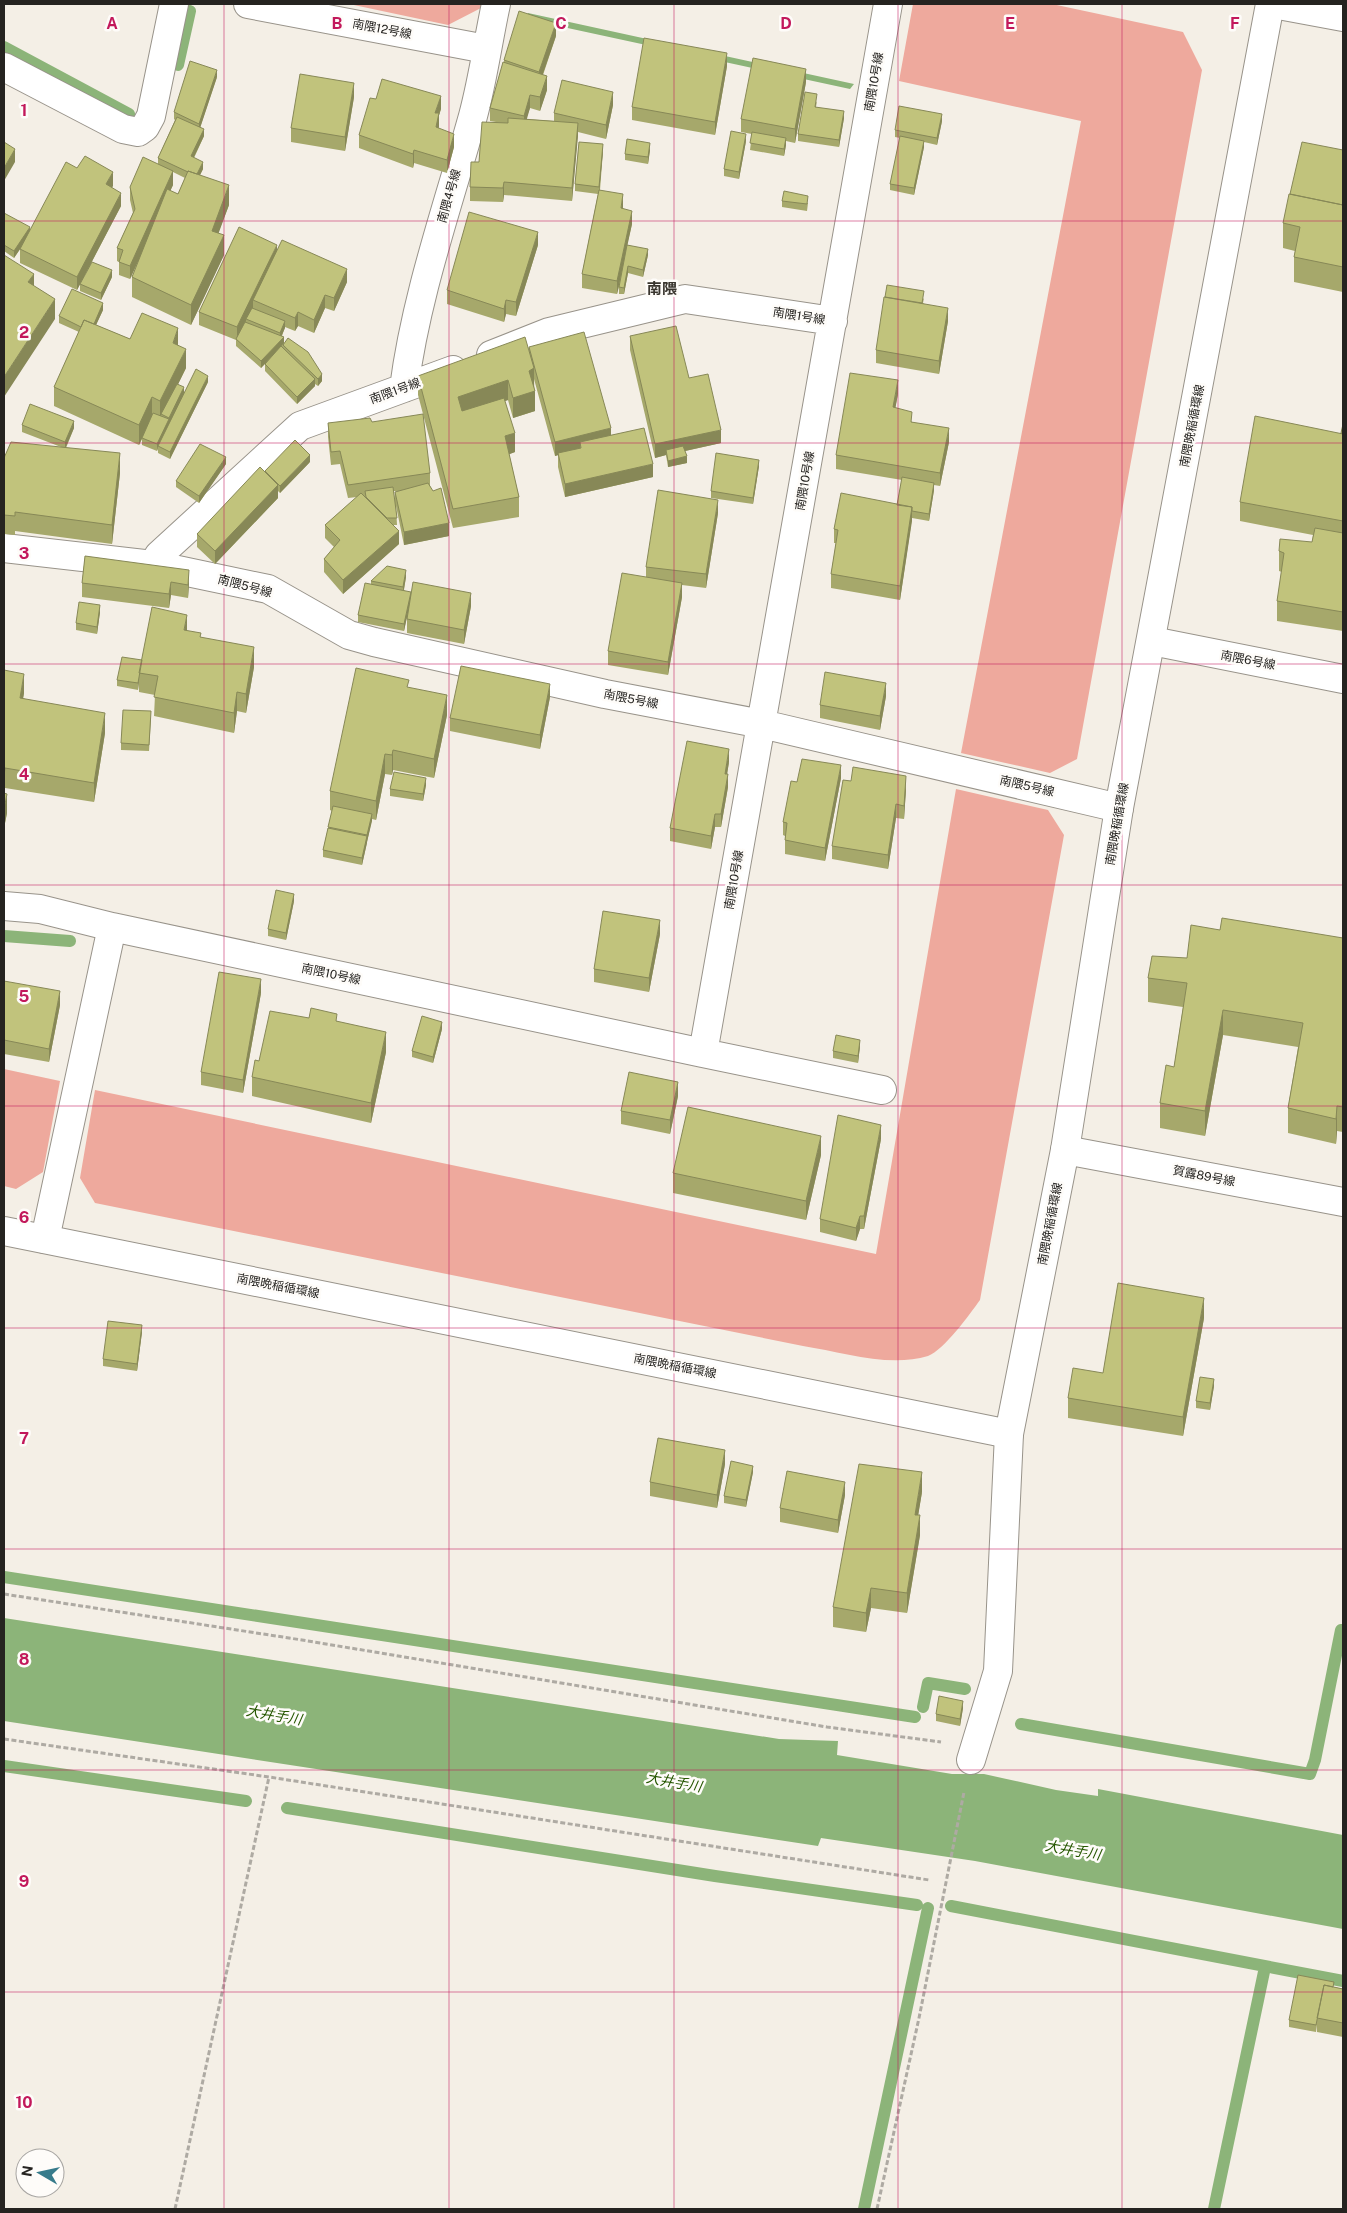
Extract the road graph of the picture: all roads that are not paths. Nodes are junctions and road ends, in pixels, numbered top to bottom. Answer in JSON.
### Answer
{"nodes":[{"id":1,"x":174,"y":4,"type":"edge"},
{"id":2,"x":248,"y":4,"type":"edge"},
{"id":3,"x":496,"y":4,"type":"edge"},
{"id":4,"x":888,"y":4,"type":"edge"},
{"id":5,"x":1272,"y":4,"type":"edge"},
{"id":6,"x":1343,"y":17,"type":"edge"},
{"id":7,"x":486,"y":49,"type":"junction"},
{"id":8,"x":4,"y":67,"type":"edge"},
{"id":9,"x":833,"y":321,"type":"junction"},
{"id":10,"x":404,"y":388,"type":"junction"},
{"id":11,"x":4,"y":548,"type":"edge"},
{"id":12,"x":153,"y":565,"type":"junction"},
{"id":13,"x":1152,"y":641,"type":"junction"},
{"id":14,"x":1343,"y":680,"type":"edge"},
{"id":15,"x":762,"y":724,"type":"junction"},
{"id":16,"x":1119,"y":808,"type":"junction"},
{"id":17,"x":4,"y":906,"type":"edge"},
{"id":18,"x":112,"y":927,"type":"junction"},
{"id":19,"x":703,"y":1053,"type":"junction"},
{"id":20,"x":882,"y":1090,"type":"dead end"},
{"id":21,"x":1064,"y":1150,"type":"junction"},
{"id":22,"x":1343,"y":1202,"type":"edge"},
{"id":23,"x":4,"y":1230,"type":"edge"},
{"id":24,"x":45,"y":1239,"type":"junction"},
{"id":25,"x":1009,"y":1434,"type":"junction"},
{"id":26,"x":972,"y":1752,"type":"road end"}],
"edges":[{"from":1,"to":8,"type":"street"},
{"from":2,"to":7,"type":"street","name":"南隈12号線"},
{"from":3,"to":7,"type":"street","name":"南隈4号線"},
{"from":4,"to":9,"type":"street","name":"南隈10号線"},
{"from":5,"to":6,"type":"street"},
{"from":5,"to":13,"type":"street","name":"南隈晩稲循環線"},
{"from":7,"to":10,"type":"street","name":"南隈4号線"},
{"from":9,"to":10,"type":"street","name":"南隈1号線"},
{"from":9,"to":15,"type":"street","name":"南隈10号線"},
{"from":10,"to":12,"type":"street","name":"南隈1号線"},
{"from":11,"to":12,"type":"street"},
{"from":12,"to":15,"type":"street","name":"南隈5号線"},
{"from":13,"to":14,"type":"street","name":"南隈6号線"},
{"from":13,"to":16,"type":"street","name":"南隈晩稲循環線"},
{"from":15,"to":16,"type":"street","name":"南隈5号線"},
{"from":15,"to":19,"type":"street","name":"南隈10号線"},
{"from":16,"to":21,"type":"street","name":"南隈晩稲循環線"},
{"from":17,"to":18,"type":"street","name":"南隈10号線"},
{"from":18,"to":19,"type":"street","name":"南隈10号線"},
{"from":18,"to":24,"type":"street"},
{"from":19,"to":20,"type":"street"},
{"from":21,"to":22,"type":"street","name":"賀露89号線"},
{"from":21,"to":25,"type":"street","name":"南隈晩稲循環線"},
{"from":23,"to":24,"type":"street","name":"南隈晩稲循環線"},
{"from":24,"to":25,"type":"street","name":"南隈晩稲循環線"},
{"from":25,"to":26,"type":"street"}]}
